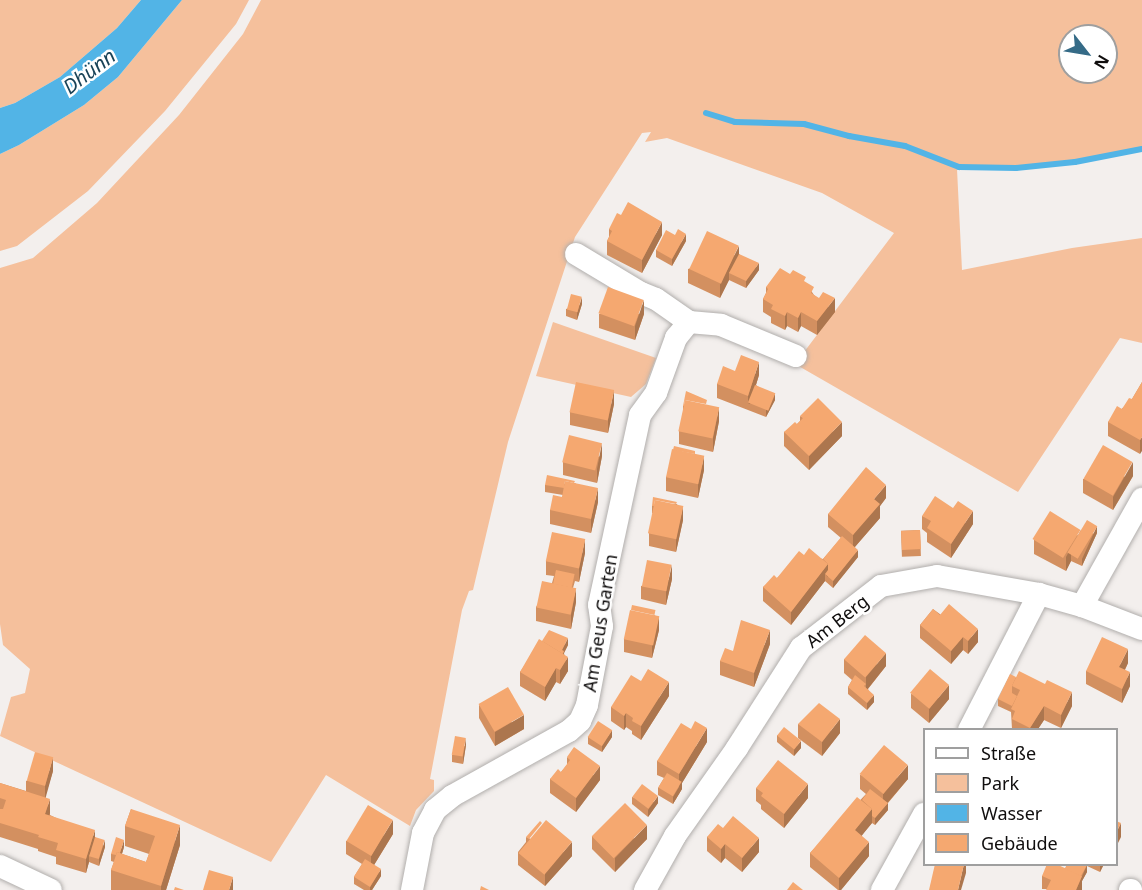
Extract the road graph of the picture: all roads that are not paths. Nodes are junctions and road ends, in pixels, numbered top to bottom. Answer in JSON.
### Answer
{"nodes":[{"id":1,"x":576,"y":254,"type":"dead end"},
{"id":2,"x":689,"y":322,"type":"junction"},
{"id":3,"x":796,"y":356,"type":"dead end"},
{"id":4,"x":1142,"y":500,"type":"edge"},
{"id":5,"x":1040,"y":594,"type":"junction"},
{"id":6,"x":1082,"y":606,"type":"junction"},
{"id":7,"x":1142,"y":628,"type":"edge"},
{"id":8,"x":970,"y":728,"type":"edge"},
{"id":9,"x":923,"y":816,"type":"edge"},
{"id":10,"x":0,"y":866,"type":"edge"},
{"id":11,"x":51,"y":890,"type":"edge"},
{"id":12,"x":412,"y":890,"type":"edge"},
{"id":13,"x":645,"y":890,"type":"edge"},
{"id":14,"x":882,"y":890,"type":"edge"}],
"edges":[{"from":1,"to":2,"type":"street"},
{"from":2,"to":3,"type":"street"},
{"from":2,"to":12,"type":"street","name":"Am Geus Garten"},
{"from":4,"to":6,"type":"street"},
{"from":5,"to":6,"type":"street","name":"Am Berg"},
{"from":5,"to":8,"type":"street"},
{"from":5,"to":13,"type":"street","name":"Am Berg"},
{"from":6,"to":7,"type":"street","name":"Am Berg"},
{"from":9,"to":14,"type":"street"},
{"from":10,"to":11,"type":"street"}]}
